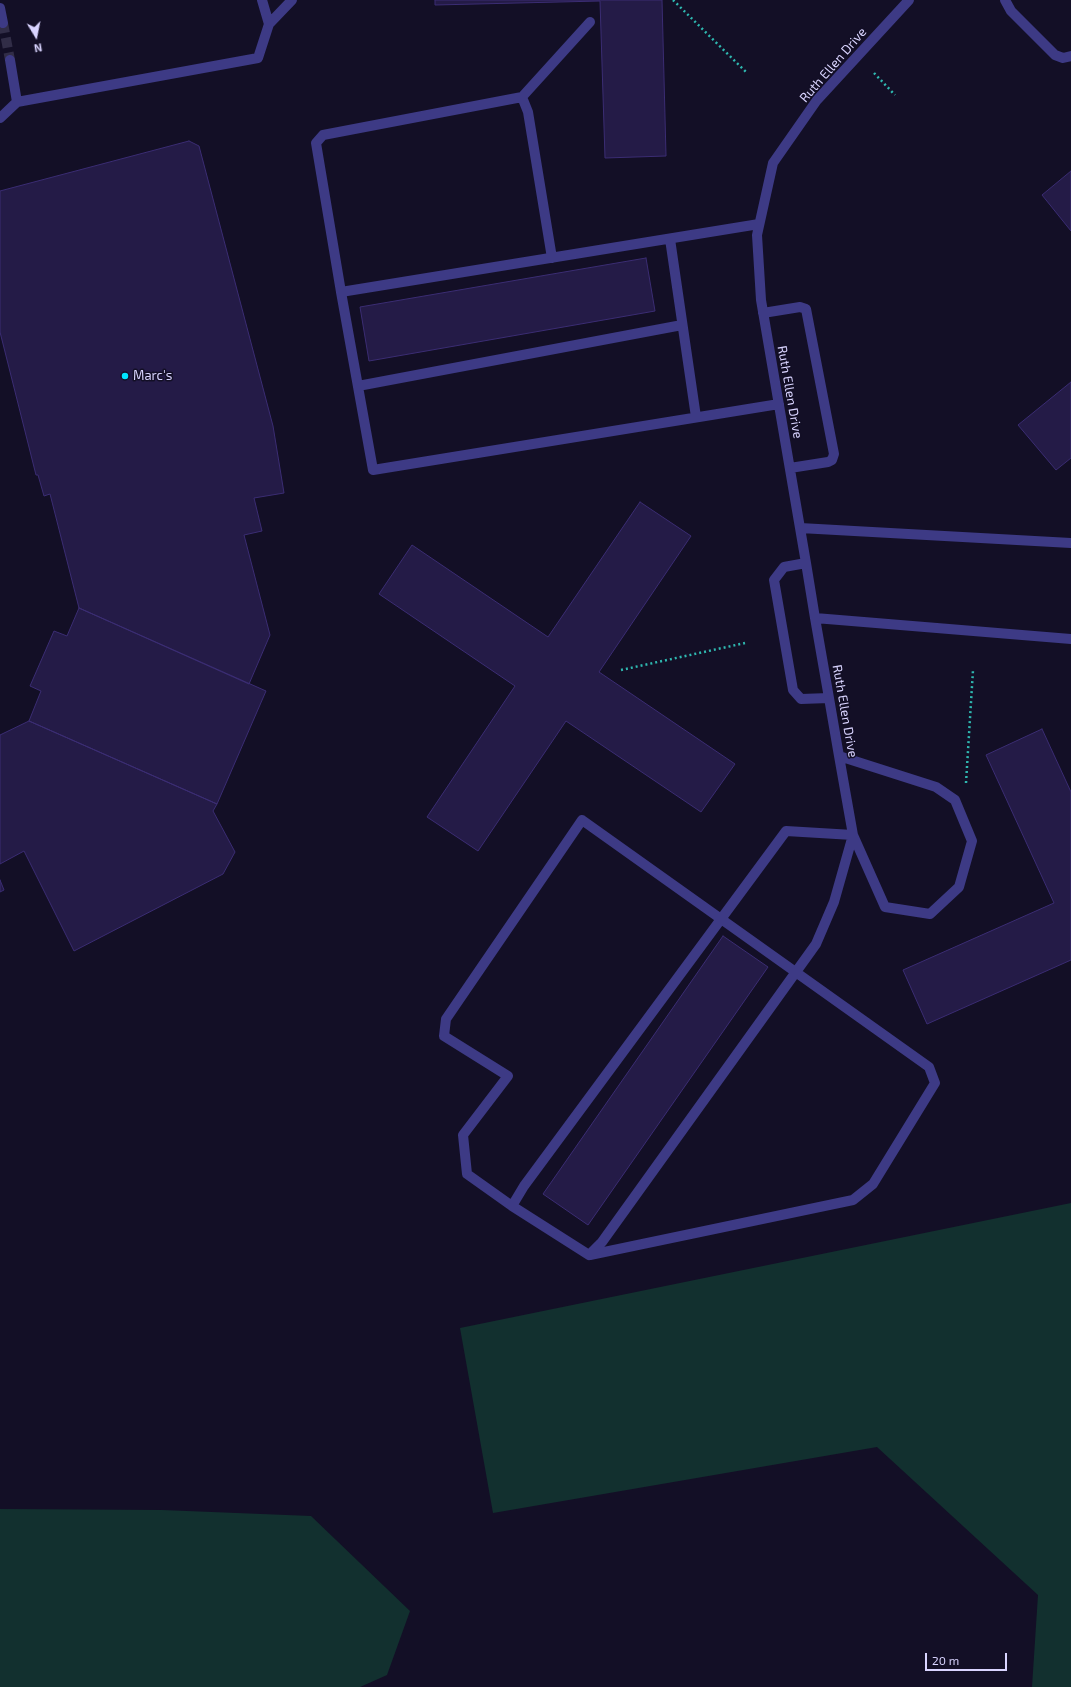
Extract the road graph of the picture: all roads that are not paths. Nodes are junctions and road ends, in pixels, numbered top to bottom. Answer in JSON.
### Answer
{"nodes":[{"id":1,"x":262,"y":0,"type":"edge"},
{"id":2,"x":292,"y":0,"type":"edge"},
{"id":3,"x":909,"y":0,"type":"edge"},
{"id":4,"x":1005,"y":0,"type":"edge"},
{"id":5,"x":0,"y":8,"type":"edge"},
{"id":6,"x":590,"y":22,"type":"dead end"},
{"id":7,"x":3,"y":23,"type":"dead end"},
{"id":8,"x":269,"y":24,"type":"junction"},
{"id":9,"x":1071,"y":56,"type":"edge"},
{"id":10,"x":10,"y":60,"type":"tunnel mouth"},
{"id":11,"x":522,"y":98,"type":"junction"},
{"id":12,"x":17,"y":102,"type":"junction"},
{"id":13,"x":0,"y":118,"type":"edge"},
{"id":14,"x":759,"y":224,"type":"junction"},
{"id":15,"x":670,"y":239,"type":"junction"},
{"id":16,"x":552,"y":258,"type":"junction"},
{"id":17,"x":341,"y":292,"type":"junction"},
{"id":18,"x":763,"y":313,"type":"junction"},
{"id":19,"x":682,"y":325,"type":"junction"},
{"id":20,"x":358,"y":386,"type":"junction"},
{"id":21,"x":779,"y":404,"type":"junction"},
{"id":22,"x":696,"y":417,"type":"junction"},
{"id":23,"x":790,"y":468,"type":"junction"},
{"id":24,"x":800,"y":528,"type":"junction"},
{"id":25,"x":1071,"y":543,"type":"edge"},
{"id":26,"x":806,"y":563,"type":"junction"},
{"id":27,"x":815,"y":618,"type":"junction"},
{"id":28,"x":1071,"y":639,"type":"edge"},
{"id":29,"x":829,"y":698,"type":"junction"},
{"id":30,"x":839,"y":756,"type":"junction"},
{"id":31,"x":853,"y":835,"type":"junction"},
{"id":32,"x":720,"y":920,"type":"junction"},
{"id":33,"x":796,"y":971,"type":"junction"},
{"id":34,"x":512,"y":1206,"type":"junction"},
{"id":35,"x":589,"y":1255,"type":"junction"}],
"edges":[{"from":1,"to":8,"type":"street"},
{"from":2,"to":8,"type":"street"},
{"from":3,"to":14,"type":"street","name":"Ruth Ellen Drive"},
{"from":4,"to":9,"type":"street"},
{"from":5,"to":7,"type":"street"},
{"from":6,"to":11,"type":"street"},
{"from":8,"to":12,"type":"street"},
{"from":10,"to":12,"type":"street"},
{"from":11,"to":16,"type":"street"},
{"from":11,"to":17,"type":"street"},
{"from":12,"to":13,"type":"street"},
{"from":14,"to":15,"type":"street"},
{"from":14,"to":18,"type":"street","name":"Ruth Ellen Drive"},
{"from":15,"to":16,"type":"street"},
{"from":15,"to":19,"type":"street"},
{"from":16,"to":17,"type":"street"},
{"from":17,"to":20,"type":"street"},
{"from":18,"to":21,"type":"street","name":"Ruth Ellen Drive"},
{"from":18,"to":23,"type":"street"},
{"from":19,"to":20,"type":"street"},
{"from":19,"to":22,"type":"street"},
{"from":20,"to":22,"type":"street"},
{"from":21,"to":22,"type":"street"},
{"from":21,"to":23,"type":"street","name":"Ruth Ellen Drive"},
{"from":23,"to":24,"type":"street","name":"Ruth Ellen Drive"},
{"from":24,"to":25,"type":"street"},
{"from":24,"to":26,"type":"street","name":"Ruth Ellen Drive"},
{"from":26,"to":27,"type":"street","name":"Ruth Ellen Drive"},
{"from":26,"to":29,"type":"street"},
{"from":27,"to":28,"type":"street"},
{"from":27,"to":29,"type":"street","name":"Ruth Ellen Drive"},
{"from":29,"to":30,"type":"street","name":"Ruth Ellen Drive"},
{"from":30,"to":31,"type":"street","name":"Ruth Ellen Drive"},
{"from":30,"to":31,"type":"street"},
{"from":31,"to":32,"type":"street"},
{"from":31,"to":33,"type":"street"},
{"from":32,"to":33,"type":"street"},
{"from":32,"to":34,"type":"street"},
{"from":32,"to":34,"type":"street"},
{"from":33,"to":35,"type":"street"},
{"from":33,"to":35,"type":"street"},
{"from":34,"to":35,"type":"street"}]}
